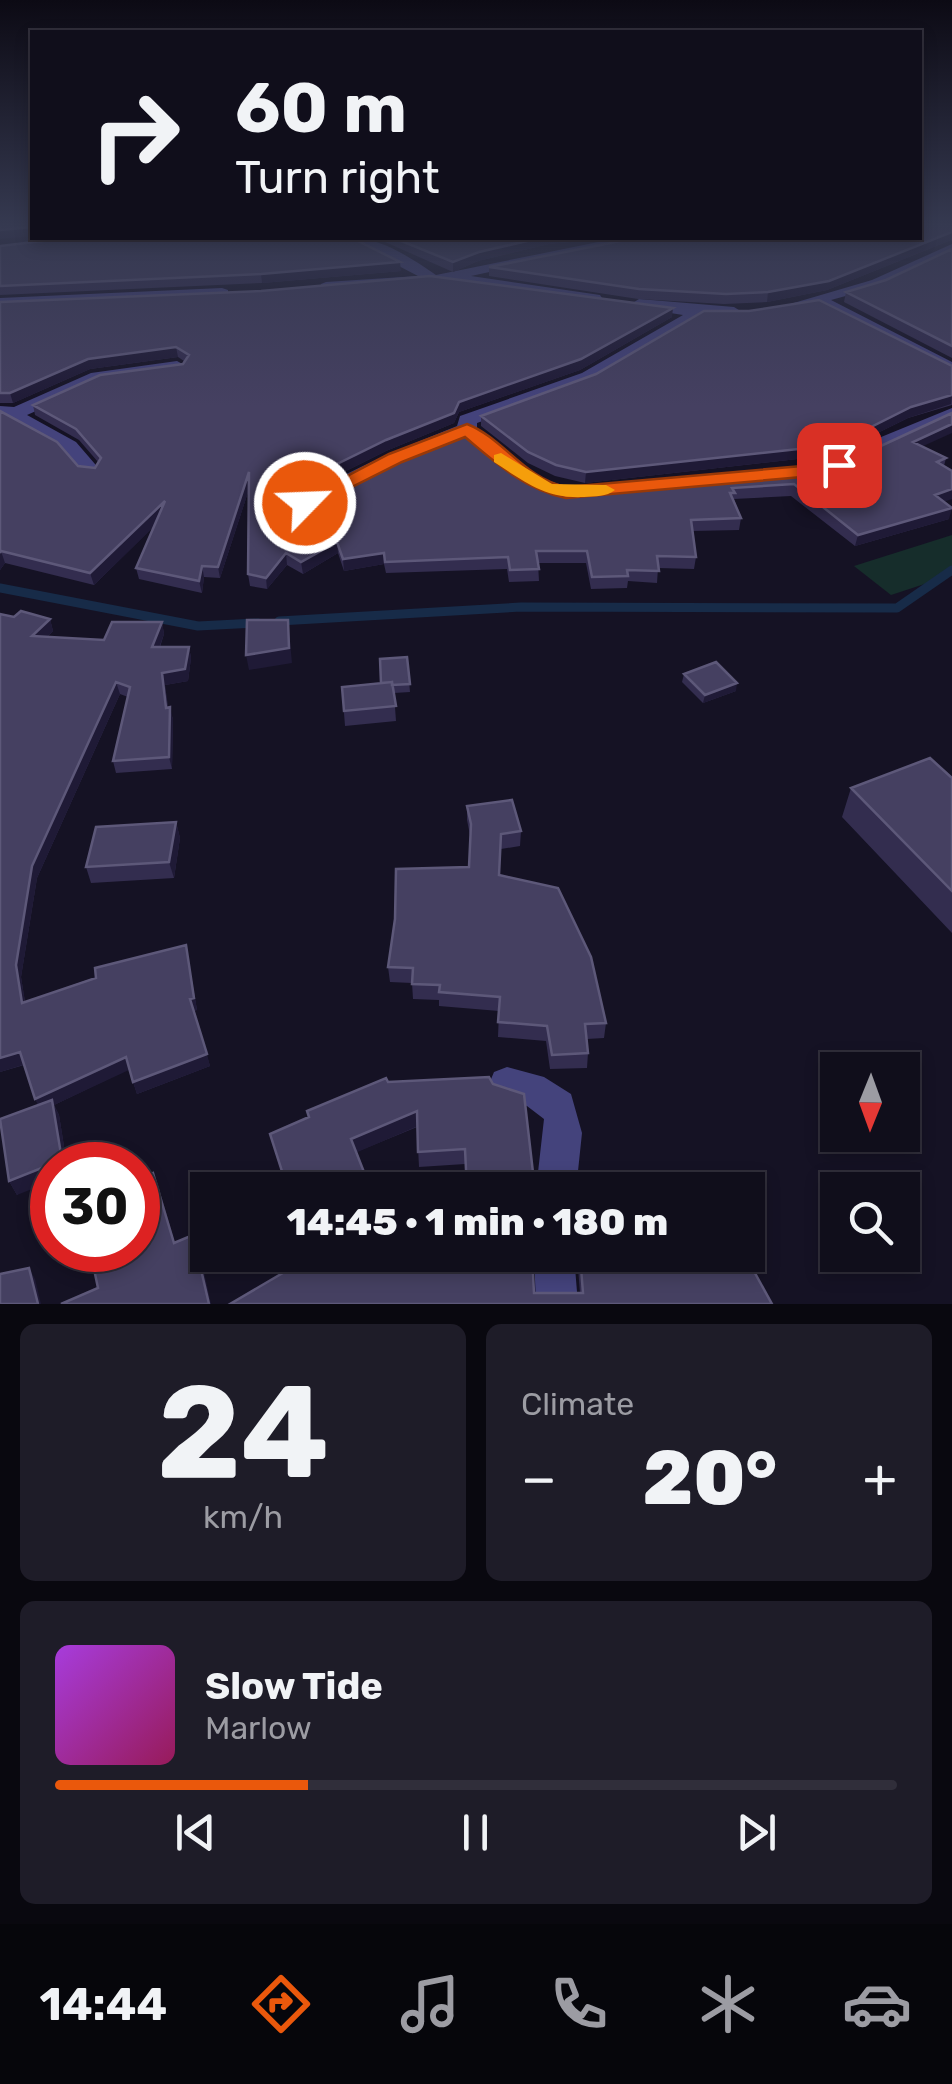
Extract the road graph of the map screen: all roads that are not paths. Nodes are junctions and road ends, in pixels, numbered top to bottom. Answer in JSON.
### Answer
{"nodes":[{"id":1,"x":360,"y":284,"type":"edge"},
{"id":2,"x":495,"y":284,"type":"edge"},
{"id":3,"x":874,"y":284,"type":"edge"},
{"id":4,"x":317,"y":288,"type":"edge"},
{"id":5,"x":246,"y":292,"type":"edge"},
{"id":6,"x":609,"y":300,"type":"edge"},
{"id":7,"x":820,"y":300,"type":"junction"},
{"id":8,"x":0,"y":303,"type":"edge"},
{"id":9,"x":628,"y":303,"type":"edge"},
{"id":10,"x":765,"y":310,"type":"edge"},
{"id":11,"x":700,"y":312,"type":"junction"},
{"id":12,"x":747,"y":312,"type":"edge"},
{"id":13,"x":178,"y":366,"type":"edge"},
{"id":14,"x":952,"y":368,"type":"edge"},
{"id":15,"x":8,"y":411,"type":"edge"},
{"id":16,"x":952,"y":414,"type":"edge"},
{"id":17,"x":467,"y":430,"type":"junction"},
{"id":18,"x":91,"y":470,"type":"edge"},
{"id":19,"x":785,"y":473,"type":"edge"},
{"id":20,"x":584,"y":493,"type":"edge"},
{"id":21,"x":280,"y":511,"type":"edge"},
{"id":22,"x":507,"y":1084,"type":"edge"},
{"id":23,"x":558,"y":1172,"type":"edge"},
{"id":24,"x":555,"y":1272,"type":"edge"},
{"id":25,"x":558,"y":1304,"type":"edge"}],
"edges":[{"from":1,"to":4,"type":"street"},
{"from":2,"to":6,"type":"street"},
{"from":3,"to":7,"type":"street"},
{"from":5,"to":8,"type":"street"},
{"from":7,"to":10,"type":"street"},
{"from":7,"to":14,"type":"street"},
{"from":9,"to":11,"type":"street"},
{"from":11,"to":12,"type":"street"},
{"from":11,"to":17,"type":"street"},
{"from":13,"to":15,"type":"street"},
{"from":15,"to":18,"type":"street"},
{"from":16,"to":19,"type":"street"},
{"from":17,"to":20,"type":"street"},
{"from":17,"to":21,"type":"street"},
{"from":22,"to":23,"type":"street"},
{"from":24,"to":25,"type":"street"}]}
